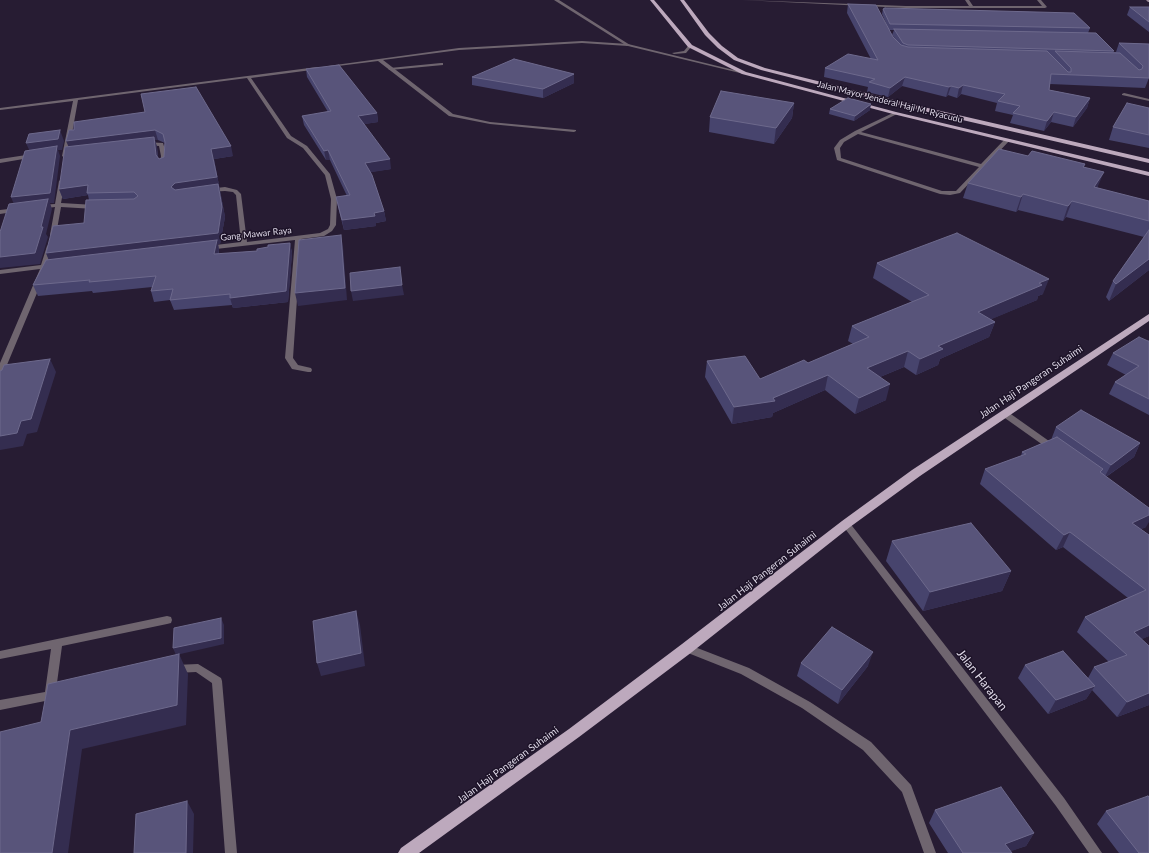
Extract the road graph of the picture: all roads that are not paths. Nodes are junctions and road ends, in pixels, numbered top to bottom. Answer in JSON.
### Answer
{"nodes":[{"id":1,"x":556,"y":0,"type":"edge"},
{"id":2,"x":652,"y":0,"type":"edge"},
{"id":3,"x":682,"y":0,"type":"edge"},
{"id":4,"x":744,"y":0,"type":"edge"},
{"id":5,"x":902,"y":0,"type":"edge"},
{"id":6,"x":967,"y":0,"type":"edge"},
{"id":7,"x":1039,"y":0,"type":"edge"},
{"id":8,"x":783,"y":1,"type":"edge"},
{"id":9,"x":906,"y":7,"type":"junction"},
{"id":10,"x":972,"y":7,"type":"junction"},
{"id":11,"x":879,"y":12,"type":"edge"},
{"id":12,"x":1004,"y":12,"type":"edge"},
{"id":13,"x":628,"y":45,"type":"junction"},
{"id":14,"x":690,"y":46,"type":"junction"},
{"id":15,"x":670,"y":54,"type":"junction"},
{"id":16,"x":380,"y":60,"type":"junction"},
{"id":17,"x":441,"y":64,"type":"dead end"},
{"id":18,"x":390,"y":69,"type":"junction"},
{"id":19,"x":744,"y":73,"type":"junction"},
{"id":20,"x":248,"y":77,"type":"junction"},
{"id":21,"x":1124,"y":94,"type":"dead end"},
{"id":22,"x":76,"y":99,"type":"junction"},
{"id":23,"x":1149,"y":100,"type":"edge"},
{"id":24,"x":906,"y":105,"type":"junction"},
{"id":25,"x":0,"y":109,"type":"edge"},
{"id":26,"x":895,"y":113,"type":"junction"},
{"id":27,"x":574,"y":131,"type":"dead end"},
{"id":28,"x":857,"y":132,"type":"junction"},
{"id":29,"x":1007,"y":140,"type":"junction"},
{"id":30,"x":138,"y":145,"type":"edge"},
{"id":31,"x":58,"y":153,"type":"edge"},
{"id":32,"x":65,"y":153,"type":"junction"},
{"id":33,"x":73,"y":153,"type":"edge"},
{"id":34,"x":37,"y":156,"type":"edge"},
{"id":35,"x":0,"y":161,"type":"edge"},
{"id":36,"x":1149,"y":161,"type":"edge"},
{"id":37,"x":163,"y":165,"type":"edge"},
{"id":38,"x":64,"y":166,"type":"edge"},
{"id":39,"x":983,"y":166,"type":"junction"},
{"id":40,"x":63,"y":173,"type":"edge"},
{"id":41,"x":1149,"y":174,"type":"edge"},
{"id":42,"x":200,"y":192,"type":"edge"},
{"id":43,"x":59,"y":205,"type":"junction"},
{"id":44,"x":104,"y":207,"type":"edge"},
{"id":45,"x":36,"y":208,"type":"edge"},
{"id":46,"x":22,"y":209,"type":"edge"},
{"id":47,"x":0,"y":212,"type":"edge"},
{"id":48,"x":298,"y":238,"type":"junction"},
{"id":49,"x":244,"y":244,"type":"junction"},
{"id":50,"x":198,"y":249,"type":"edge"},
{"id":51,"x":59,"y":265,"type":"edge"},
{"id":52,"x":44,"y":267,"type":"junction"},
{"id":53,"x":0,"y":272,"type":"edge"},
{"id":54,"x":1149,"y":317,"type":"edge"},
{"id":55,"x":308,"y":370,"type":"dead end"},
{"id":56,"x":0,"y":372,"type":"edge"},
{"id":57,"x":1005,"y":414,"type":"junction"},
{"id":58,"x":1062,"y":455,"type":"edge"},
{"id":59,"x":846,"y":524,"type":"junction"},
{"id":60,"x":167,"y":620,"type":"dead end"},
{"id":61,"x":57,"y":643,"type":"junction"},
{"id":62,"x":687,"y":648,"type":"junction"},
{"id":63,"x":0,"y":655,"type":"edge"},
{"id":64,"x":164,"y":671,"type":"edge"},
{"id":65,"x":65,"y":693,"type":"edge"},
{"id":66,"x":50,"y":696,"type":"junction"},
{"id":67,"x":0,"y":705,"type":"edge"},
{"id":68,"x":231,"y":853,"type":"edge"},
{"id":69,"x":406,"y":853,"type":"edge"},
{"id":70,"x":930,"y":853,"type":"edge"},
{"id":71,"x":1096,"y":853,"type":"edge"}],
"edges":[{"from":1,"to":13,"type":"street"},
{"from":2,"to":14,"type":"main road","name":"Jalan Mayor Jenderal Haji M. Ryacudu"},
{"from":3,"to":24,"type":"main road","name":"Jalan Mayor Jenderal Haji M. Ryacudu"},
{"from":4,"to":8,"type":"street"},
{"from":5,"to":9,"type":"street"},
{"from":6,"to":10,"type":"street"},
{"from":7,"to":10,"type":"street"},
{"from":8,"to":9,"type":"street"},
{"from":9,"to":10,"type":"street"},
{"from":11,"to":12,"type":"street"},
{"from":13,"to":15,"type":"street"},
{"from":13,"to":16,"type":"street"},
{"from":14,"to":15,"type":"street"},
{"from":14,"to":19,"type":"main road","name":"Jalan Mayor Jenderal Haji M. Ryacudu"},
{"from":15,"to":19,"type":"street"},
{"from":16,"to":18,"type":"street"},
{"from":16,"to":20,"type":"street"},
{"from":17,"to":18,"type":"street"},
{"from":18,"to":27,"type":"street"},
{"from":19,"to":26,"type":"main road","name":"Jalan Mayor Jenderal Haji M. Ryacudu"},
{"from":20,"to":22,"type":"street"},
{"from":20,"to":48,"type":"street","name":"Gang Mawar Raya"},
{"from":21,"to":23,"type":"street"},
{"from":22,"to":25,"type":"street"},
{"from":22,"to":32,"type":"street"},
{"from":24,"to":26,"type":"main road"},
{"from":24,"to":36,"type":"main road","name":"Jalan Mayor Jenderal Haji M. Ryacudu"},
{"from":26,"to":28,"type":"street"},
{"from":26,"to":29,"type":"main road","name":"Jalan Mayor Jenderal Haji M. Ryacudu"},
{"from":28,"to":39,"type":"street"},
{"from":28,"to":39,"type":"street"},
{"from":29,"to":39,"type":"street"},
{"from":29,"to":41,"type":"main road","name":"Jalan Mayor Jenderal Haji M. Ryacudu"},
{"from":30,"to":37,"type":"street"},
{"from":31,"to":32,"type":"street"},
{"from":32,"to":33,"type":"street"},
{"from":32,"to":38,"type":"street"},
{"from":34,"to":35,"type":"street"},
{"from":40,"to":43,"type":"street"},
{"from":42,"to":49,"type":"street"},
{"from":43,"to":44,"type":"street"},
{"from":43,"to":45,"type":"street"},
{"from":43,"to":52,"type":"street"},
{"from":46,"to":47,"type":"street"},
{"from":48,"to":49,"type":"street","name":"Gang Mawar Raya"},
{"from":48,"to":55,"type":"street"},
{"from":49,"to":50,"type":"street","name":"Gang Mawar Raya"},
{"from":51,"to":52,"type":"street"},
{"from":52,"to":53,"type":"street"},
{"from":52,"to":56,"type":"street"},
{"from":54,"to":57,"type":"main road","name":"Jalan Haji Pangeran Suhaimi"},
{"from":57,"to":58,"type":"street"},
{"from":57,"to":59,"type":"main road","name":"Jalan Haji Pangeran Suhaimi"},
{"from":59,"to":62,"type":"main road","name":"Jalan Haji Pangeran Suhaimi"},
{"from":59,"to":71,"type":"street","name":"Jalan Harapan"},
{"from":60,"to":61,"type":"street"},
{"from":61,"to":63,"type":"street"},
{"from":61,"to":66,"type":"street"},
{"from":62,"to":69,"type":"main road","name":"Jalan Haji Pangeran Suhaimi"},
{"from":62,"to":70,"type":"street"},
{"from":64,"to":68,"type":"street"},
{"from":65,"to":66,"type":"street"},
{"from":66,"to":67,"type":"street"}]}
